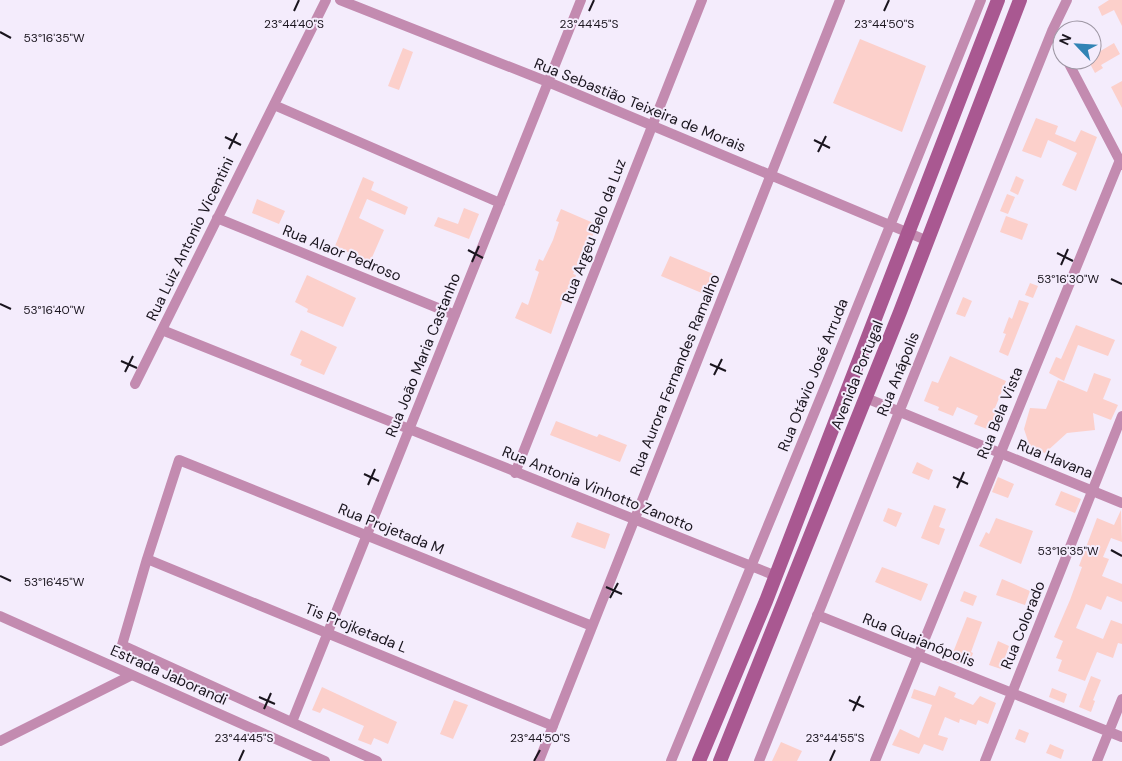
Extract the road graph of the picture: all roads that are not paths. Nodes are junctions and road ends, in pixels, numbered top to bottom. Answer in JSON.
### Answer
{"nodes":[{"id":1,"x":326,"y":0,"type":"edge"},
{"id":2,"x":340,"y":0,"type":"edge"},
{"id":3,"x":582,"y":0,"type":"edge"},
{"id":4,"x":702,"y":0,"type":"edge"},
{"id":5,"x":840,"y":0,"type":"edge"},
{"id":6,"x":980,"y":0,"type":"edge"},
{"id":7,"x":998,"y":0,"type":"edge"},
{"id":8,"x":1020,"y":0,"type":"edge"},
{"id":9,"x":1067,"y":0,"type":"edge"},
{"id":10,"x":1057,"y":20,"type":"edge"},
{"id":11,"x":1052,"y":31,"type":"edge"},
{"id":12,"x":1072,"y":70,"type":"edge"},
{"id":13,"x":548,"y":82,"type":"junction"},
{"id":14,"x":274,"y":105,"type":"junction"},
{"id":15,"x":651,"y":126,"type":"junction"},
{"id":16,"x":1121,"y":162,"type":"edge"},
{"id":17,"x":771,"y":174,"type":"junction"},
{"id":18,"x":500,"y":203,"type":"junction"},
{"id":19,"x":217,"y":218,"type":"junction"},
{"id":20,"x":889,"y":226,"type":"junction"},
{"id":21,"x":909,"y":234,"type":"junction"},
{"id":22,"x":928,"y":241,"type":"junction"},
{"id":23,"x":455,"y":315,"type":"junction"},
{"id":24,"x":162,"y":330,"type":"junction"},
{"id":25,"x":135,"y":384,"type":"dead end"},
{"id":26,"x":866,"y":398,"type":"junction"},
{"id":27,"x":899,"y":412,"type":"junction"},
{"id":28,"x":1122,"y":416,"type":"edge"},
{"id":29,"x":409,"y":430,"type":"junction"},
{"id":30,"x":1000,"y":453,"type":"junction"},
{"id":31,"x":515,"y":473,"type":"junction"},
{"id":32,"x":1092,"y":491,"type":"junction"},
{"id":33,"x":1122,"y":503,"type":"edge"},
{"id":34,"x":634,"y":520,"type":"junction"},
{"id":35,"x":366,"y":535,"type":"junction"},
{"id":36,"x":146,"y":559,"type":"junction"},
{"id":37,"x":751,"y":566,"type":"junction"},
{"id":38,"x":776,"y":576,"type":"junction"},
{"id":39,"x":817,"y":615,"type":"junction"},
{"id":40,"x":0,"y":616,"type":"edge"},
{"id":41,"x":592,"y":626,"type":"junction"},
{"id":42,"x":328,"y":632,"type":"junction"},
{"id":43,"x":918,"y":655,"type":"junction"},
{"id":44,"x":132,"y":675,"type":"junction"},
{"id":45,"x":1012,"y":693,"type":"junction"},
{"id":46,"x":1122,"y":699,"type":"edge"},
{"id":47,"x":292,"y":722,"type":"junction"},
{"id":48,"x":553,"y":726,"type":"junction"},
{"id":49,"x":1109,"y":732,"type":"junction"},
{"id":50,"x":1122,"y":737,"type":"edge"},
{"id":51,"x":0,"y":741,"type":"edge"},
{"id":52,"x":321,"y":760,"type":"edge"},
{"id":53,"x":377,"y":761,"type":"edge"},
{"id":54,"x":538,"y":761,"type":"edge"},
{"id":55,"x":671,"y":761,"type":"edge"},
{"id":56,"x":699,"y":761,"type":"edge"},
{"id":57,"x":720,"y":761,"type":"edge"},
{"id":58,"x":760,"y":761,"type":"edge"},
{"id":59,"x":875,"y":761,"type":"edge"},
{"id":60,"x":985,"y":761,"type":"edge"},
{"id":61,"x":1097,"y":761,"type":"edge"}],
"edges":[{"from":1,"to":14,"type":"street","name":"Rua Luiz Antonio Vicentini"},
{"from":2,"to":13,"type":"street","name":"Rua Sebastião Teixeira de Morais"},
{"from":3,"to":13,"type":"street","name":"Rua João Maria Castanho"},
{"from":4,"to":15,"type":"street","name":"Rua Argeu Belo da Luz"},
{"from":5,"to":17,"type":"street","name":"Rua Aurora Fernandes Ramalho"},
{"from":6,"to":20,"type":"street","name":"Rua Otávio José Arruda"},
{"from":7,"to":21,"type":"main road","name":"Avenida Portugal"},
{"from":8,"to":22,"type":"main road","name":"Avenida Portugal"},
{"from":9,"to":10,"type":"street","name":"Rua Anápolis"},
{"from":11,"to":27,"type":"street","name":"Rua Anápolis"},
{"from":12,"to":16,"type":"street"},
{"from":13,"to":15,"type":"street","name":"Rua Sebastião Teixeira de Morais"},
{"from":13,"to":18,"type":"street","name":"Rua João Maria Castanho"},
{"from":14,"to":18,"type":"street"},
{"from":14,"to":19,"type":"street","name":"Rua Luiz Antonio Vicentini"},
{"from":15,"to":17,"type":"street","name":"Rua Sebastião Teixeira de Morais"},
{"from":15,"to":31,"type":"street","name":"Rua Argeu Belo da Luz"},
{"from":16,"to":30,"type":"street","name":"Rua Bela Vista"},
{"from":17,"to":20,"type":"street","name":"Rua Sebastião Teixeira de Morais"},
{"from":17,"to":34,"type":"street","name":"Rua Aurora Fernandes Ramalho"},
{"from":18,"to":23,"type":"street","name":"Rua João Maria Castanho"},
{"from":19,"to":23,"type":"street","name":"Rua Alaor Pedroso"},
{"from":19,"to":24,"type":"street","name":"Rua Luiz Antonio Vicentini"},
{"from":20,"to":21,"type":"street","name":"Rua Sebastião Teixeira de Morais"},
{"from":20,"to":37,"type":"street","name":"Rua Otávio José Arruda"},
{"from":21,"to":22,"type":"street","name":"Rua Sebastião Teixeira de Morais"},
{"from":21,"to":38,"type":"main road","name":"Avenida Portugal"},
{"from":22,"to":26,"type":"main road","name":"Avenida Portugal"},
{"from":23,"to":29,"type":"street","name":"Rua João Maria Castanho"},
{"from":24,"to":25,"type":"street","name":"Rua Luiz Antonio Vicentini"},
{"from":24,"to":29,"type":"street","name":"Rua Antonia Vinhotto Zanotto"},
{"from":26,"to":27,"type":"street","name":"Rua Havana"},
{"from":26,"to":57,"type":"main road","name":"Avenida Portugal"},
{"from":27,"to":30,"type":"street","name":"Rua Havana"},
{"from":27,"to":39,"type":"street","name":"Rua Anápolis"},
{"from":28,"to":32,"type":"street","name":"Rua Colorado"},
{"from":29,"to":31,"type":"street","name":"Rua Antonia Vinhotto Zanotto"},
{"from":29,"to":35,"type":"street","name":"Rua João Maria Castanho"},
{"from":30,"to":32,"type":"street","name":"Rua Havana"},
{"from":30,"to":43,"type":"street","name":"Rua Bela Vista"},
{"from":31,"to":34,"type":"street","name":"Rua Antonia Vinhotto Zanotto"},
{"from":32,"to":33,"type":"street","name":"Rua Havana"},
{"from":32,"to":45,"type":"street","name":"Rua Colorado"},
{"from":34,"to":37,"type":"street","name":"Rua Antonia Vinhotto Zanotto"},
{"from":34,"to":41,"type":"street","name":"Rua Aurora Fernandes Ramalho"},
{"from":35,"to":36,"type":"street","name":"Rua Projetada M"},
{"from":35,"to":41,"type":"street","name":"Rua Projetada M"},
{"from":35,"to":42,"type":"street","name":"Rua João Maria Castanho"},
{"from":36,"to":42,"type":"street","name":"Tis Projketada L"},
{"from":36,"to":47,"type":"street"},
{"from":37,"to":38,"type":"street","name":"Rua Antonia Vinhotto Zanotto"},
{"from":37,"to":55,"type":"street","name":"Rua Otávio José Arruda"},
{"from":38,"to":56,"type":"main road","name":"Avenida Portugal"},
{"from":39,"to":43,"type":"street","name":"Rua Guaianópolis"},
{"from":39,"to":58,"type":"street","name":"Rua Anápolis"},
{"from":40,"to":44,"type":"street","name":"Estrada Jaborandi"},
{"from":41,"to":48,"type":"street","name":"Rua Aurora Fernandes Ramalho"},
{"from":42,"to":47,"type":"street","name":"Rua João Maria Castanho"},
{"from":42,"to":48,"type":"street","name":"Tis Projketada L"},
{"from":43,"to":45,"type":"street","name":"Rua Guaianópolis"},
{"from":43,"to":59,"type":"street","name":"Rua Bela Vista"},
{"from":44,"to":51,"type":"street"},
{"from":44,"to":52,"type":"street","name":"Estrada Jaborandi"},
{"from":45,"to":49,"type":"street","name":"Rua Guaianópolis"},
{"from":45,"to":60,"type":"street","name":"Rua Colorado"},
{"from":46,"to":49,"type":"street"},
{"from":47,"to":53,"type":"street"},
{"from":48,"to":54,"type":"street","name":"Rua Aurora Fernandes Ramalho"},
{"from":49,"to":50,"type":"street","name":"Rua Guaianópolis"},
{"from":49,"to":61,"type":"street"}]}
